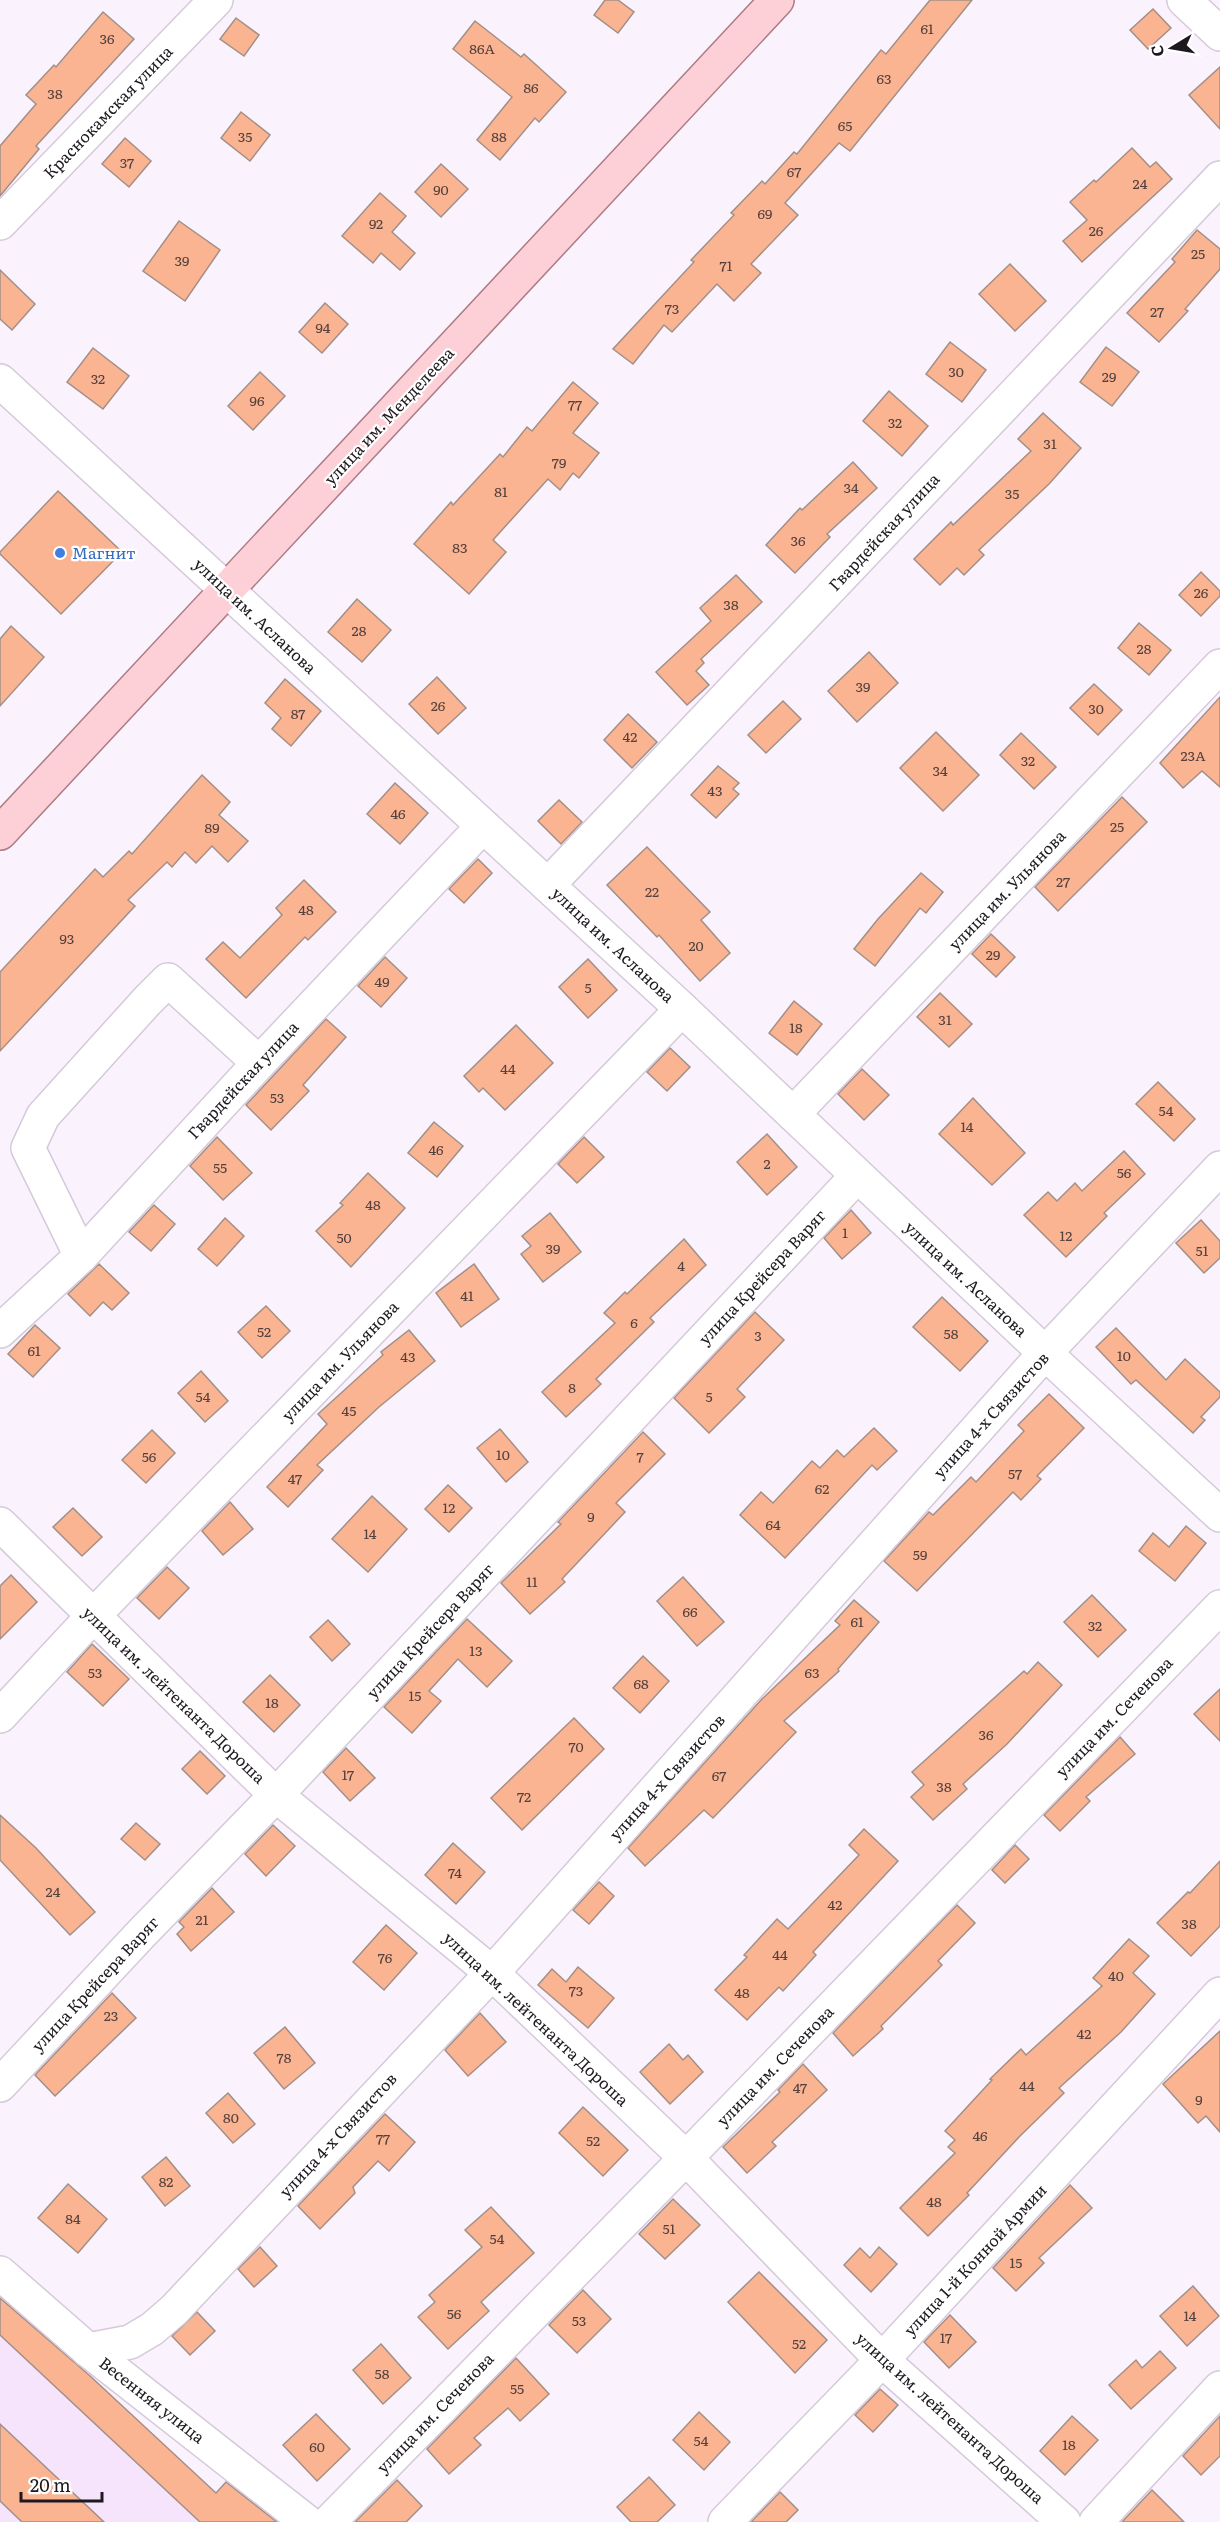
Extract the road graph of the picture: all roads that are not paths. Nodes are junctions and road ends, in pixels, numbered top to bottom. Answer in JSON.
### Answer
{"nodes":[{"id":1,"x":216,"y":0,"type":"edge"},
{"id":2,"x":777,"y":0,"type":"edge"},
{"id":3,"x":1184,"y":0,"type":"edge"},
{"id":4,"x":1220,"y":34,"type":"edge"},
{"id":5,"x":1220,"y":178,"type":"edge"},
{"id":6,"x":0,"y":223,"type":"edge"},
{"id":7,"x":0,"y":381,"type":"edge"},
{"id":8,"x":228,"y":591,"type":"junction"},
{"id":9,"x":1220,"y":666,"type":"edge"},
{"id":10,"x":483,"y":826,"type":"junction"},
{"id":11,"x":0,"y":833,"type":"edge"},
{"id":12,"x":548,"y":885,"type":"junction"},
{"id":13,"x":682,"y":1009,"type":"junction"},
{"id":14,"x":259,"y":1063,"type":"junction"},
{"id":15,"x":793,"y":1114,"type":"junction"},
{"id":16,"x":1220,"y":1168,"type":"edge"},
{"id":17,"x":857,"y":1176,"type":"junction"},
{"id":18,"x":81,"y":1256,"type":"junction"},
{"id":19,"x":0,"y":1331,"type":"edge"},
{"id":20,"x":1045,"y":1353,"type":"junction"},
{"id":21,"x":1220,"y":1515,"type":"edge"},
{"id":22,"x":0,"y":1524,"type":"edge"},
{"id":23,"x":1220,"y":1607,"type":"edge"},
{"id":24,"x":93,"y":1616,"type":"junction"},
{"id":25,"x":0,"y":1716,"type":"edge"},
{"id":26,"x":276,"y":1795,"type":"junction"},
{"id":27,"x":492,"y":1973,"type":"junction"},
{"id":28,"x":1220,"y":1994,"type":"edge"},
{"id":29,"x":0,"y":2085,"type":"edge"},
{"id":30,"x":686,"y":2158,"type":"junction"},
{"id":31,"x":0,"y":2273,"type":"edge"},
{"id":32,"x":88,"y":2350,"type":"junction"},
{"id":33,"x":882,"y":2360,"type":"junction"},
{"id":34,"x":1220,"y":2388,"type":"edge"},
{"id":35,"x":308,"y":2522,"type":"edge"},
{"id":36,"x":328,"y":2522,"type":"edge"},
{"id":37,"x":725,"y":2522,"type":"edge"},
{"id":38,"x":1064,"y":2522,"type":"edge"},
{"id":39,"x":1096,"y":2522,"type":"edge"}],
"edges":[{"from":1,"to":6,"type":"street","name":"Краснокамская улица"},
{"from":2,"to":8,"type":"main road","name":"улица им. Менделеева"},
{"from":3,"to":4,"type":"street"},
{"from":5,"to":12,"type":"street","name":"Гвардейская улица"},
{"from":7,"to":8,"type":"street","name":"улица им. Асланова"},
{"from":8,"to":10,"type":"street","name":"улица им. Асланова"},
{"from":8,"to":11,"type":"main road","name":"улица им. Менделеева"},
{"from":9,"to":15,"type":"street","name":"улица им. Ульянова"},
{"from":10,"to":12,"type":"street","name":"улица им. Асланова"},
{"from":10,"to":14,"type":"street","name":"Гвардейская улица"},
{"from":12,"to":13,"type":"street","name":"улица им. Асланова"},
{"from":13,"to":15,"type":"street","name":"улица им. Асланова"},
{"from":13,"to":24,"type":"street","name":"улица им. Ульянова"},
{"from":14,"to":18,"type":"street","name":"Гвардейская улица"},
{"from":14,"to":18,"type":"street"},
{"from":15,"to":17,"type":"street","name":"улица им. Асланова"},
{"from":16,"to":20,"type":"street","name":"улица 4-х Связистов"},
{"from":17,"to":20,"type":"street","name":"улица им. Асланова"},
{"from":17,"to":26,"type":"street","name":"улица Крейсера Варяг"},
{"from":18,"to":19,"type":"street","name":"Гвардейская улица"},
{"from":20,"to":21,"type":"street","name":"улица им. Асланова"},
{"from":20,"to":27,"type":"street","name":"улица 4-х Связистов"},
{"from":22,"to":24,"type":"street","name":"улица им. лейтенанта Дороша"},
{"from":23,"to":30,"type":"street","name":"улица им. Сеченова"},
{"from":24,"to":25,"type":"street","name":"улица им. Ульянова"},
{"from":24,"to":26,"type":"street","name":"улица им. лейтенанта Дороша"},
{"from":26,"to":27,"type":"street","name":"улица им. лейтенанта Дороша"},
{"from":26,"to":29,"type":"street","name":"улица Крейсера Варяг"},
{"from":27,"to":30,"type":"street","name":"улица им. лейтенанта Дороша"},
{"from":27,"to":32,"type":"street","name":"улица 4-х Связистов"},
{"from":28,"to":33,"type":"street","name":"улица 1-й Конной Армии"},
{"from":30,"to":33,"type":"street","name":"улица им. лейтенанта Дороша"},
{"from":30,"to":36,"type":"street","name":"улица им. Сеченова"},
{"from":31,"to":32,"type":"street","name":"Весенняя улица"},
{"from":32,"to":35,"type":"street","name":"Весенняя улица"},
{"from":33,"to":37,"type":"street","name":"улица 1-й Конной Армии"},
{"from":33,"to":38,"type":"street","name":"улица им. лейтенанта Дороша"},
{"from":34,"to":39,"type":"street"}]}
